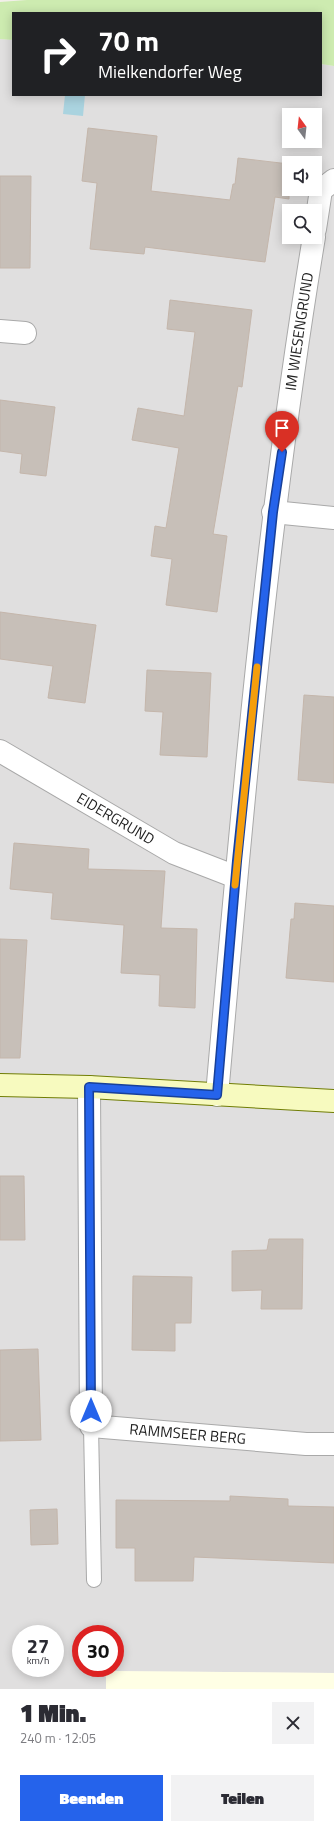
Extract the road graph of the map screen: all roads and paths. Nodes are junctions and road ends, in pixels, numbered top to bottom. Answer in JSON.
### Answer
{"nodes":[{"id":1,"x":334,"y":180,"type":"edge"},
{"id":2,"x":319,"y":204,"type":"edge"},
{"id":3,"x":313,"y":244,"type":"edge"},
{"id":4,"x":0,"y":331,"type":"edge"},
{"id":5,"x":25,"y":332,"type":"dead end"},
{"id":6,"x":273,"y":512,"type":"junction"},
{"id":7,"x":334,"y":518,"type":"edge"},
{"id":8,"x":0,"y":751,"type":"edge"},
{"id":9,"x":236,"y":877,"type":"junction"},
{"id":10,"x":0,"y":1085,"type":"edge"},
{"id":11,"x":89,"y":1087,"type":"junction"},
{"id":12,"x":217,"y":1095,"type":"junction"},
{"id":13,"x":334,"y":1101,"type":"edge"},
{"id":14,"x":91,"y":1426,"type":"junction"},
{"id":15,"x":334,"y":1444,"type":"edge"},
{"id":16,"x":94,"y":1580,"type":"dead end"}],
"edges":[{"from":1,"to":2,"type":"street"},
{"from":3,"to":6,"type":"street","name":"IM WIESENGRUND"},
{"from":4,"to":5,"type":"street"},
{"from":6,"to":7,"type":"street"},
{"from":6,"to":9,"type":"street","name":"IM WIESENGRUND"},
{"from":8,"to":9,"type":"street","name":"EIDERGRUND"},
{"from":9,"to":12,"type":"street","name":"IM WIESENGRUND"},
{"from":10,"to":11,"type":"street"},
{"from":11,"to":12,"type":"street"},
{"from":11,"to":14,"type":"street"},
{"from":12,"to":13,"type":"street"},
{"from":14,"to":15,"type":"street","name":"RAMMSEER BERG"},
{"from":14,"to":16,"type":"lane"}]}
